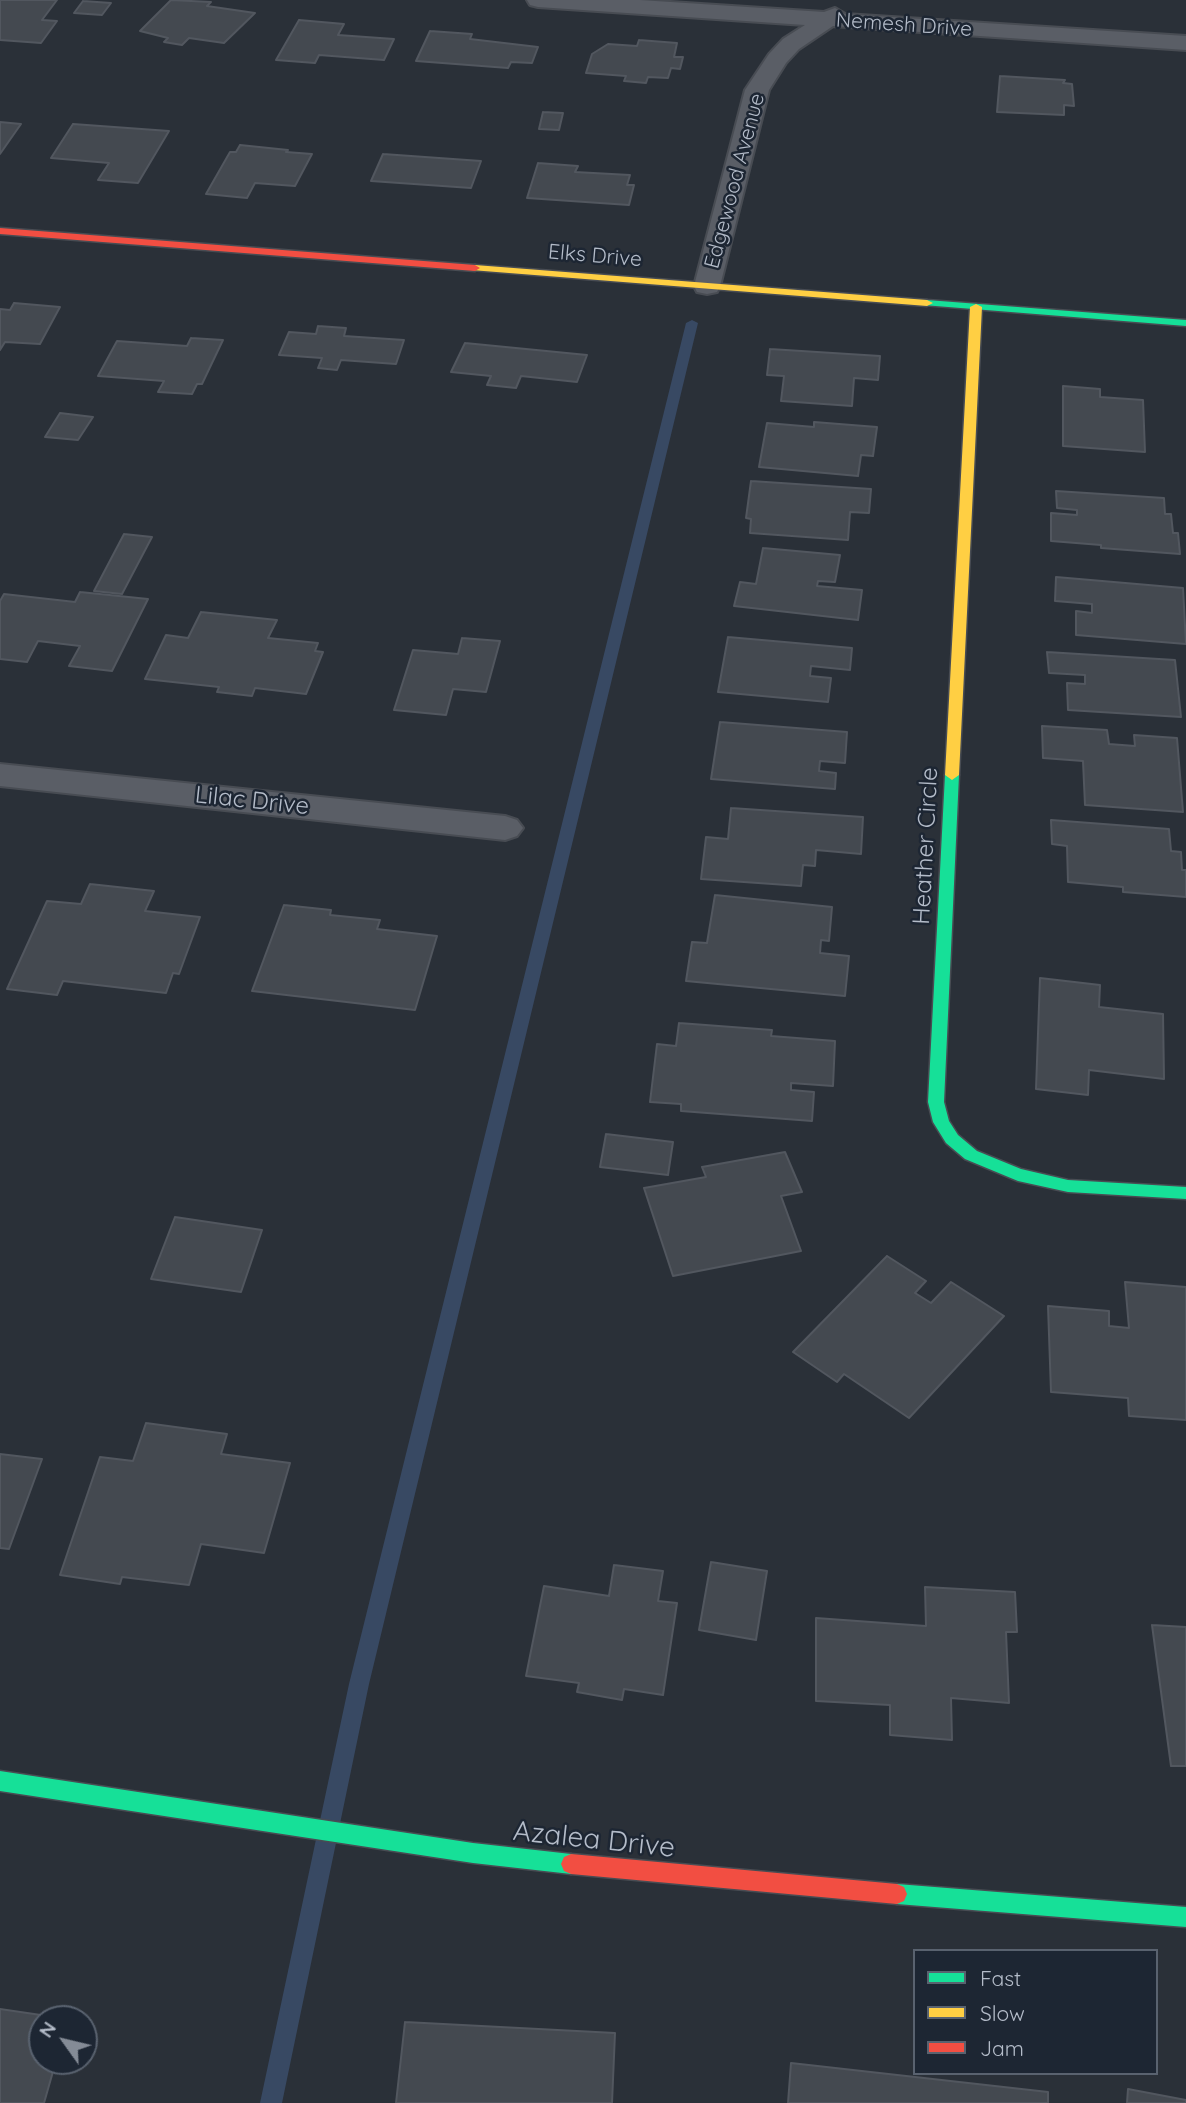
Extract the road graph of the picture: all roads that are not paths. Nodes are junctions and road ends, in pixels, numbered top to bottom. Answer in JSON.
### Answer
{"nodes":[{"id":1,"x":538,"y":0,"type":"edge"},
{"id":2,"x":863,"y":0,"type":"edge"},
{"id":3,"x":827,"y":19,"type":"junction"},
{"id":4,"x":1186,"y":43,"type":"edge"},
{"id":5,"x":0,"y":230,"type":"edge"},
{"id":6,"x":707,"y":286,"type":"junction"},
{"id":7,"x":976,"y":307,"type":"junction"},
{"id":8,"x":1186,"y":323,"type":"edge"},
{"id":9,"x":0,"y":775,"type":"edge"},
{"id":10,"x":505,"y":828,"type":"dead end"},
{"id":11,"x":1186,"y":1193,"type":"edge"},
{"id":12,"x":0,"y":1782,"type":"edge"},
{"id":13,"x":1186,"y":1917,"type":"edge"}],
"edges":[{"from":1,"to":3,"type":"street","name":"Nemesh Drive"},
{"from":2,"to":3,"type":"street","name":"Edgewood Avenue"},
{"from":3,"to":4,"type":"street","name":"Nemesh Drive"},
{"from":3,"to":6,"type":"street","name":"Edgewood Avenue"},
{"from":5,"to":6,"type":"street","name":"Elks Drive"},
{"from":6,"to":7,"type":"street","name":"Elks Drive"},
{"from":7,"to":8,"type":"street","name":"Elks Drive"},
{"from":7,"to":11,"type":"street","name":"Heather Circle"},
{"from":9,"to":10,"type":"street","name":"Lilac Drive"},
{"from":12,"to":13,"type":"street","name":"Azalea Drive"}]}
